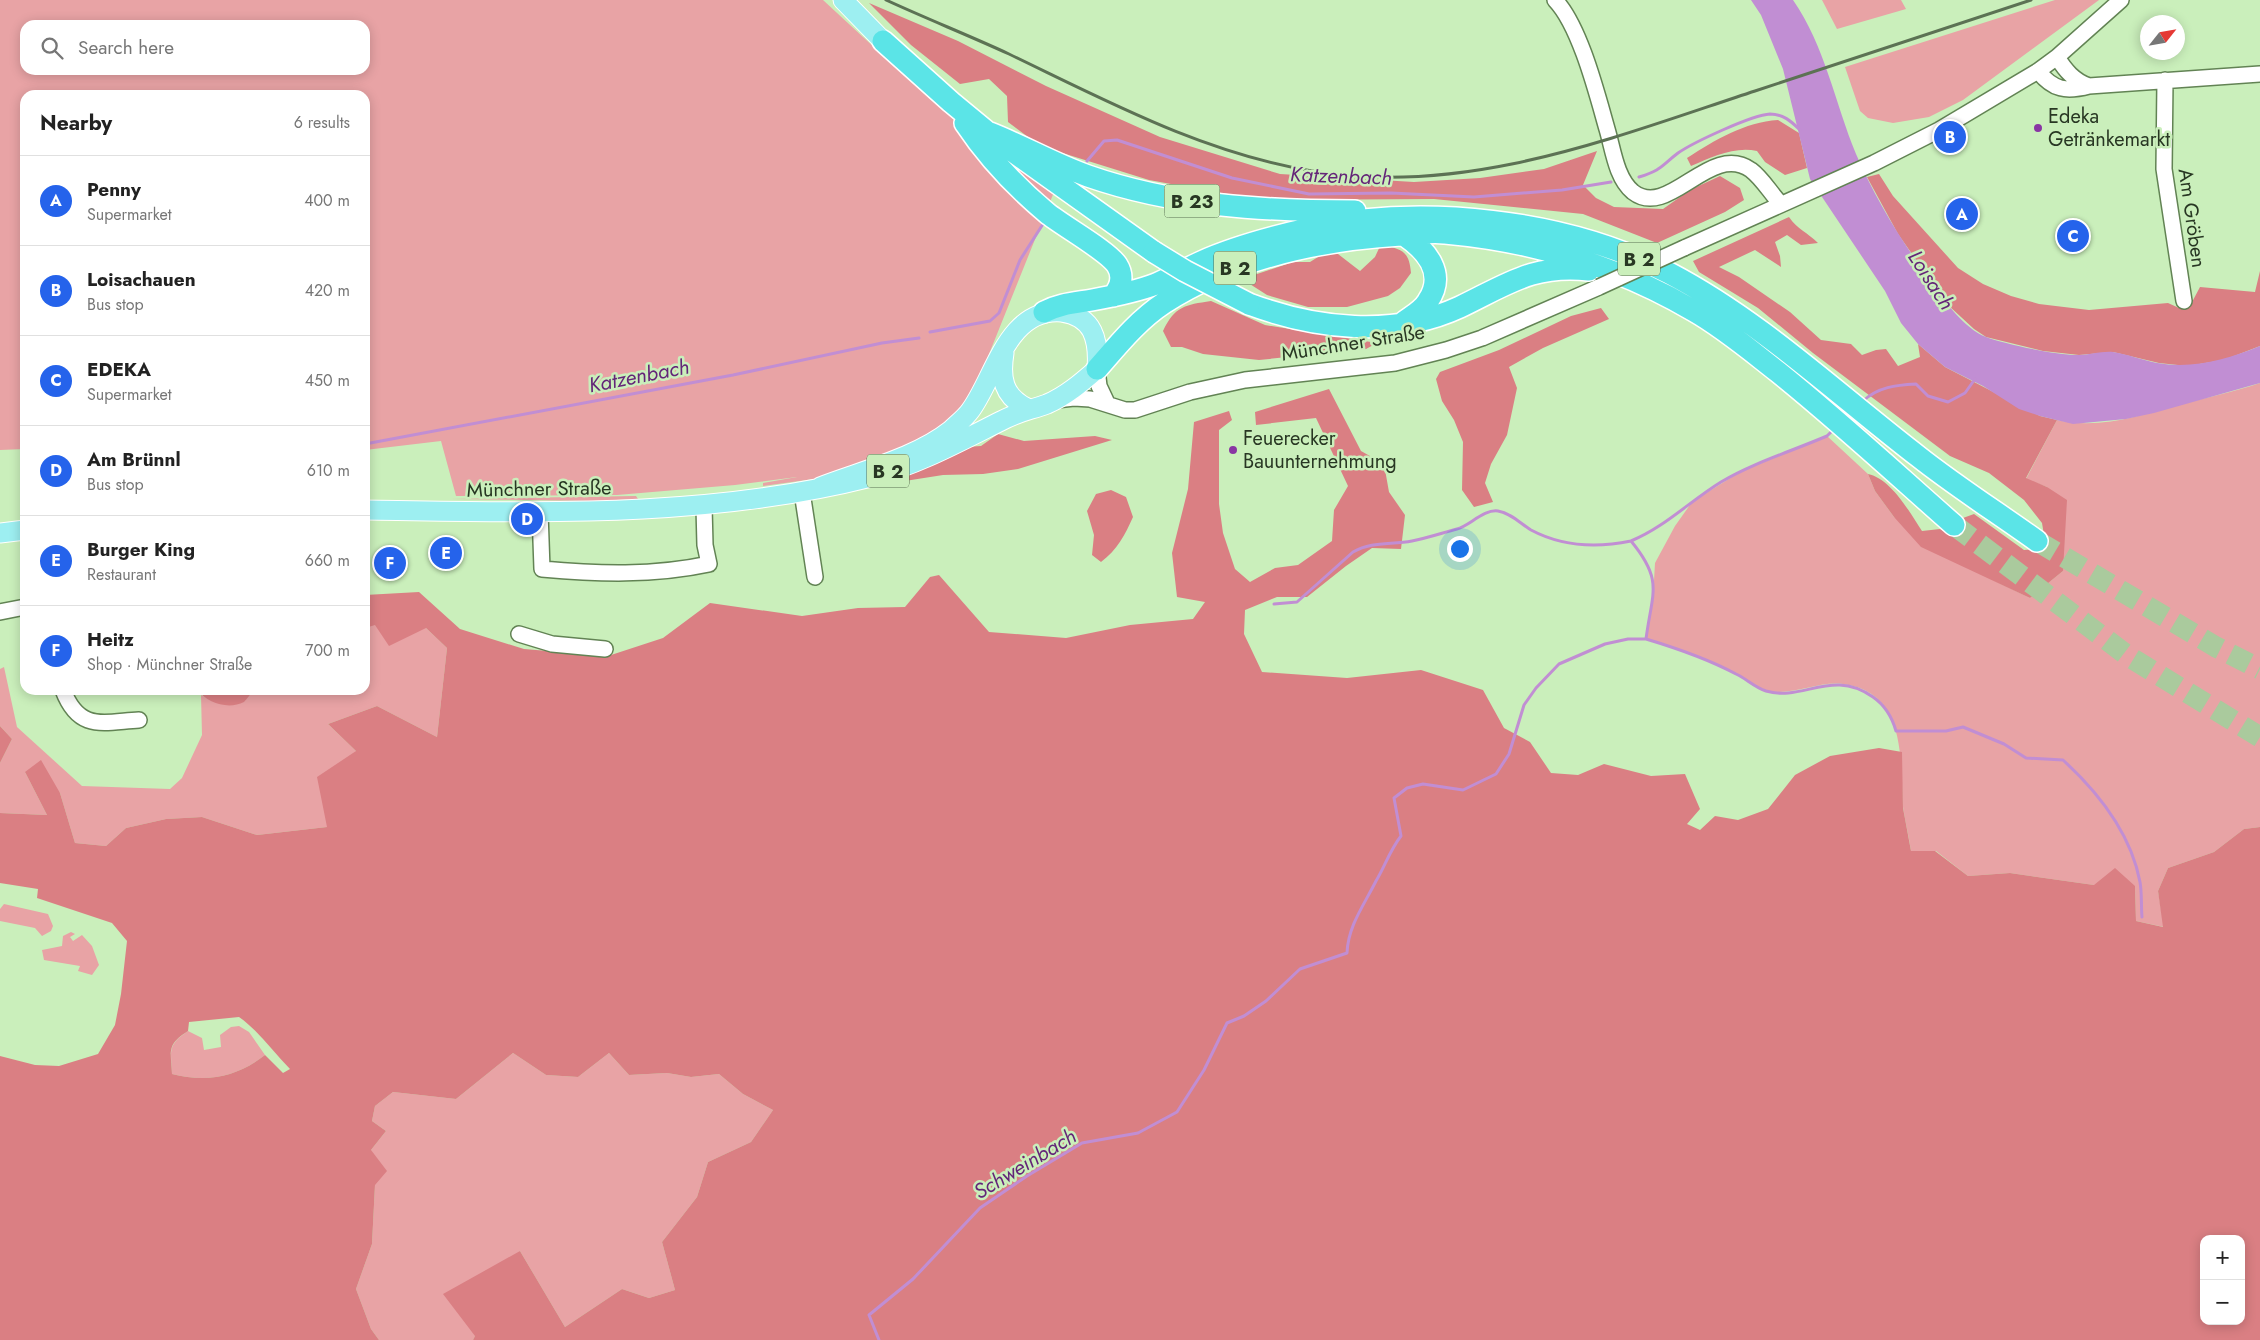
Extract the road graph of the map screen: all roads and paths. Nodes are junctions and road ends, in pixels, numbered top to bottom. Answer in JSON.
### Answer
{"nodes":[{"id":1,"x":843,"y":0,"type":"edge"},
{"id":2,"x":1555,"y":0,"type":"edge"},
{"id":3,"x":2122,"y":0,"type":"edge"},
{"id":4,"x":883,"y":41,"type":"joint"},
{"id":5,"x":2057,"y":57,"type":"junction"},
{"id":6,"x":2038,"y":71,"type":"junction"},
{"id":7,"x":2260,"y":74,"type":"edge"},
{"id":8,"x":2165,"y":80,"type":"junction"},
{"id":9,"x":2089,"y":86,"type":"junction"},
{"id":10,"x":950,"y":102,"type":"junction"},
{"id":11,"x":990,"y":133,"type":"junction"},
{"id":12,"x":1781,"y":204,"type":"junction"},
{"id":13,"x":1404,"y":226,"type":"junction"},
{"id":14,"x":1604,"y":278,"type":"junction"},
{"id":15,"x":1113,"y":296,"type":"junction"},
{"id":16,"x":2184,"y":300,"type":"dead end"},
{"id":17,"x":1044,"y":312,"type":"junction"},
{"id":18,"x":1401,"y":324,"type":"junction"},
{"id":19,"x":1004,"y":349,"type":"junction"},
{"id":20,"x":1097,"y":368,"type":"junction"},
{"id":21,"x":1055,"y":400,"type":"junction"},
{"id":22,"x":1107,"y":403,"type":"junction"},
{"id":23,"x":1028,"y":408,"type":"junction"},
{"id":24,"x":952,"y":438,"type":"junction"},
{"id":25,"x":811,"y":490,"type":"junction"},
{"id":26,"x":704,"y":506,"type":"junction"},
{"id":27,"x":370,"y":510,"type":"edge"},
{"id":28,"x":540,"y":512,"type":"junction"},
{"id":29,"x":1954,"y":526,"type":"tunnel mouth"},
{"id":30,"x":20,"y":531,"type":"edge"},
{"id":31,"x":0,"y":533,"type":"edge"},
{"id":32,"x":2037,"y":540,"type":"tunnel mouth"},
{"id":33,"x":815,"y":577,"type":"dead end"},
{"id":34,"x":20,"y":608,"type":"edge"},
{"id":35,"x":0,"y":612,"type":"edge"},
{"id":36,"x":519,"y":634,"type":"dead end"},
{"id":37,"x":605,"y":649,"type":"dead end"},
{"id":38,"x":66,"y":695,"type":"edge"},
{"id":39,"x":140,"y":720,"type":"dead end"}],
"edges":[{"from":1,"to":4,"type":"main road","number":"B 23"},
{"from":2,"to":12,"type":"street"},
{"from":3,"to":5,"type":"street","name":"Münchner Straße"},
{"from":4,"to":10,"type":"highway","number":"B 23"},
{"from":5,"to":6,"type":"street","name":"Münchner Straße"},
{"from":5,"to":9,"type":"street"},
{"from":6,"to":9,"type":"street"},
{"from":6,"to":12,"type":"street","name":"Münchner Straße"},
{"from":7,"to":8,"type":"street"},
{"from":8,"to":9,"type":"street"},
{"from":8,"to":16,"type":"street","name":"Am Gröben"},
{"from":10,"to":11,"type":"highway","number":"B 23"},
{"from":10,"to":15,"type":"highway","number":"B 23"},
{"from":11,"to":13,"type":"highway","number":"B 23"},
{"from":11,"to":18,"type":"highway","number":"B 23","bridge":true},
{"from":12,"to":14,"type":"street","name":"Münchner Straße","bridge":true},
{"from":13,"to":14,"type":"highway","number":"B 2"},
{"from":13,"to":15,"type":"highway","number":"B 2"},
{"from":13,"to":18,"type":"highway"},
{"from":13,"to":20,"type":"highway","number":"B 2"},
{"from":13,"to":32,"type":"highway","number":"B 2"},
{"from":14,"to":18,"type":"highway","number":"B 23"},
{"from":14,"to":22,"type":"street","name":"Münchner Straße"},
{"from":14,"to":29,"type":"highway","number":"B 2"},
{"from":15,"to":17,"type":"highway","number":"B 2"},
{"from":17,"to":19,"type":"main road","number":"B 2"},
{"from":17,"to":20,"type":"main road"},
{"from":19,"to":23,"type":"main road"},
{"from":19,"to":24,"type":"main road","number":"B 2"},
{"from":20,"to":21,"type":"main road","number":"B 2"},
{"from":20,"to":22,"type":"street"},
{"from":21,"to":22,"type":"street","name":"Münchner Straße"},
{"from":21,"to":23,"type":"main road","number":"B 2"},
{"from":23,"to":24,"type":"main road","number":"B 2"},
{"from":24,"to":25,"type":"main road","number":"B 2"},
{"from":25,"to":26,"type":"main road","name":"Münchner Straße","number":"B 2"},
{"from":25,"to":33,"type":"street"},
{"from":26,"to":28,"type":"main road","name":"Münchner Straße","number":"B 2"},
{"from":26,"to":28,"type":"street"},
{"from":27,"to":28,"type":"main road","name":"Münchner Straße","number":"B 2"},
{"from":30,"to":31,"type":"main road"},
{"from":34,"to":35,"type":"street"},
{"from":36,"to":37,"type":"street"},
{"from":38,"to":39,"type":"street"}]}
